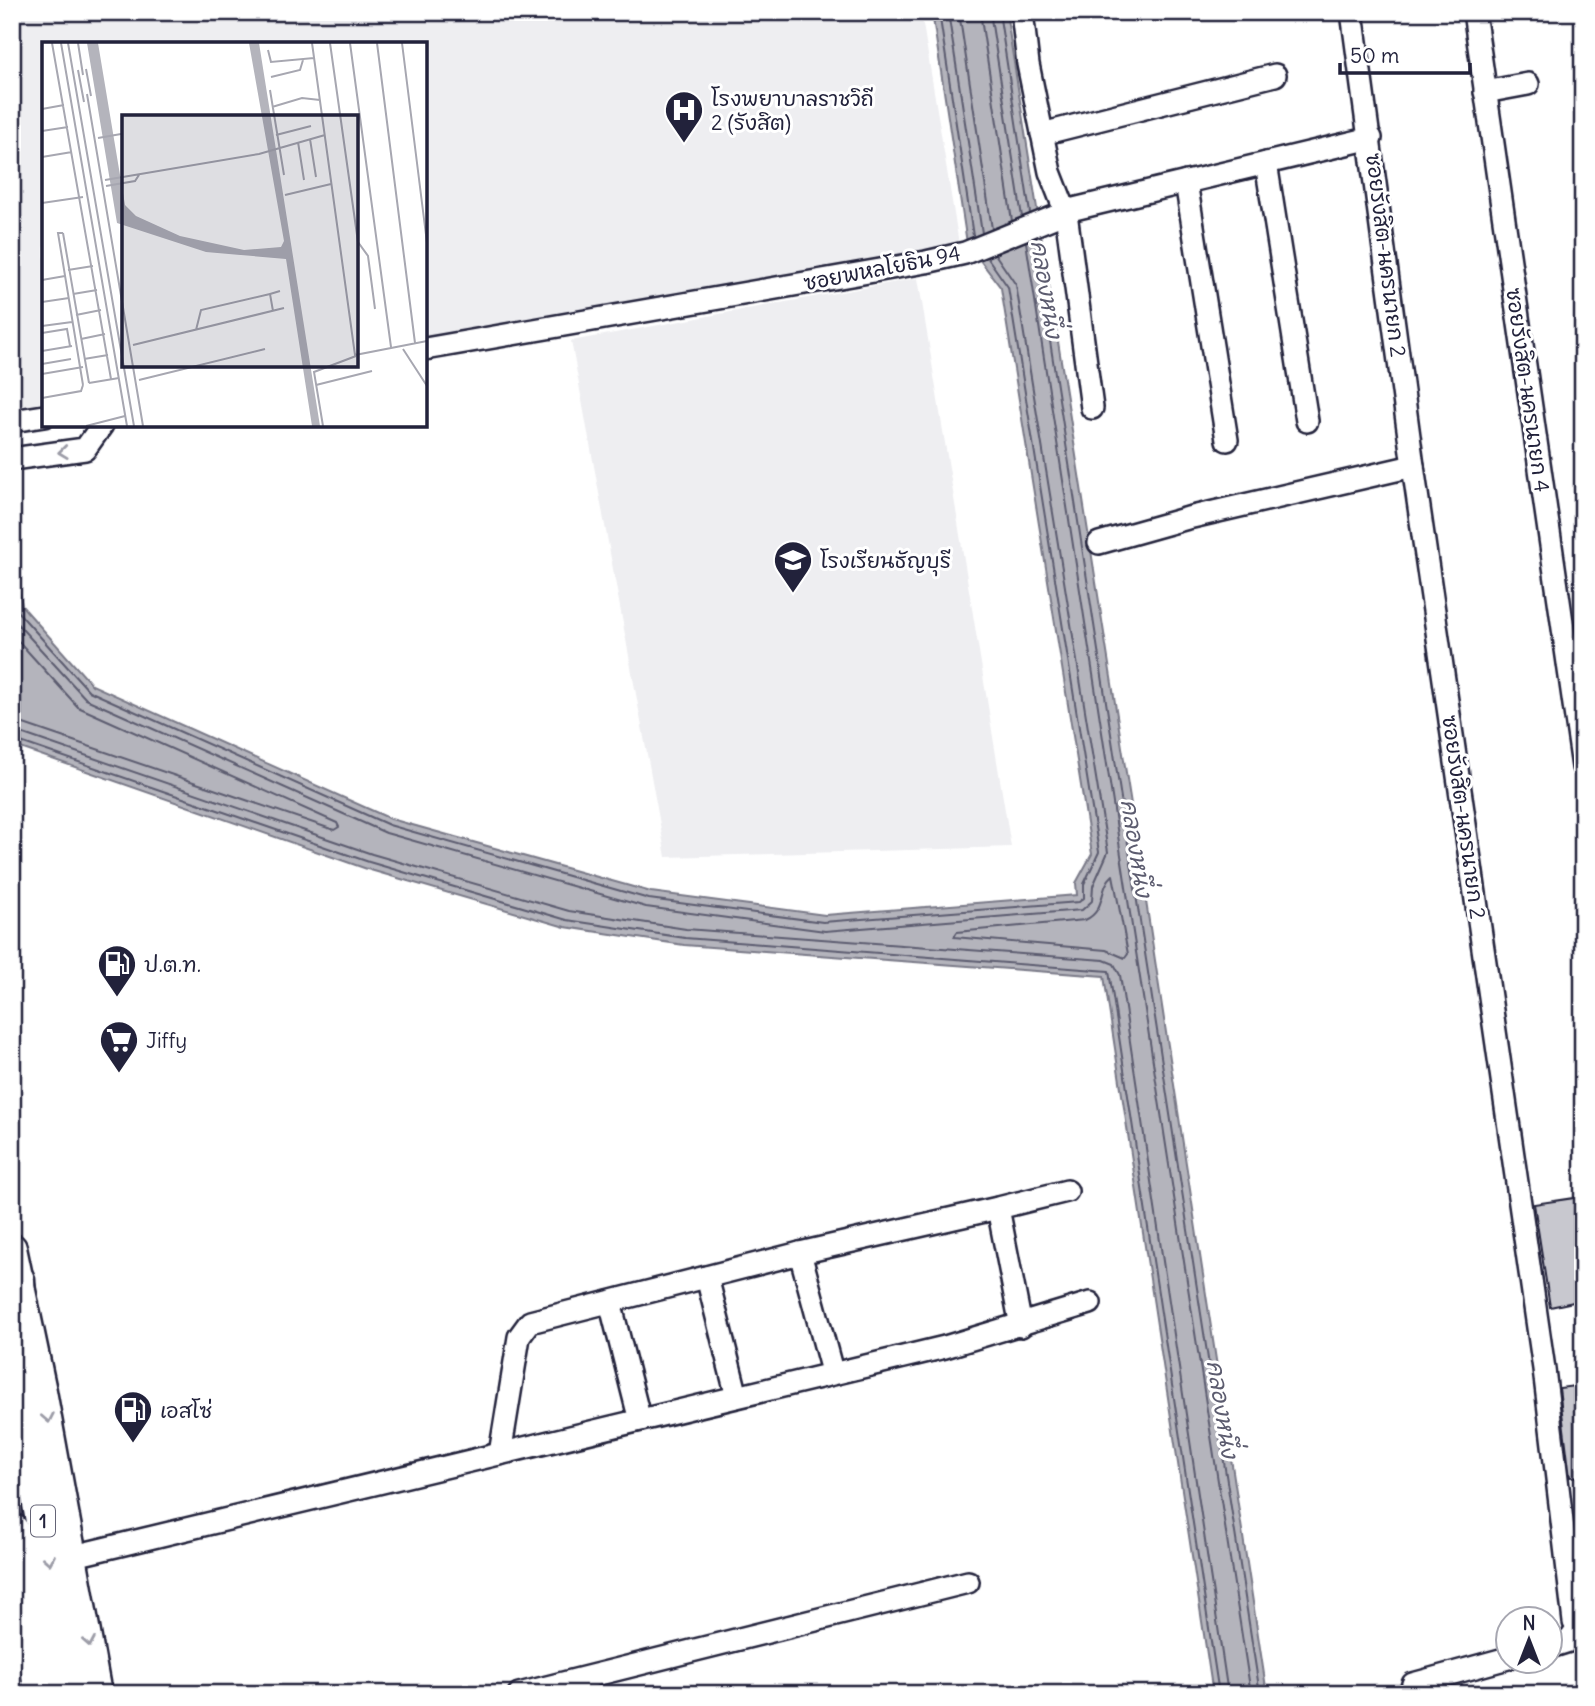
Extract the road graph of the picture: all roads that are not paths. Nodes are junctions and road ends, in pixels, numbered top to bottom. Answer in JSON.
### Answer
{"nodes":[{"id":1,"x":1022,"y":12,"type":"edge"},
{"id":2,"x":1352,"y":12,"type":"edge"},
{"id":3,"x":1474,"y":12,"type":"edge"},
{"id":4,"x":1275,"y":75,"type":"dead end"},
{"id":5,"x":1528,"y":84,"type":"dead end"},
{"id":6,"x":1485,"y":92,"type":"junction"},
{"id":7,"x":1042,"y":134,"type":"junction"},
{"id":8,"x":1371,"y":138,"type":"junction"},
{"id":9,"x":1266,"y":163,"type":"junction"},
{"id":10,"x":1186,"y":183,"type":"junction"},
{"id":11,"x":1061,"y":215,"type":"junction"},
{"id":12,"x":427,"y":349,"type":"edge"},
{"id":13,"x":1092,"y":408,"type":"dead end"},
{"id":14,"x":42,"y":415,"type":"edge"},
{"id":15,"x":12,"y":421,"type":"edge"},
{"id":16,"x":1307,"y":421,"type":"dead end"},
{"id":17,"x":101,"y":427,"type":"edge"},
{"id":18,"x":1227,"y":440,"type":"dead end"},
{"id":19,"x":12,"y":459,"type":"edge"},
{"id":20,"x":1413,"y":466,"type":"junction"},
{"id":21,"x":1099,"y":543,"type":"dead end"},
{"id":22,"x":1583,"y":767,"type":"edge"},
{"id":23,"x":1067,"y":1191,"type":"dead end"},
{"id":24,"x":998,"y":1208,"type":"junction"},
{"id":25,"x":12,"y":1248,"type":"edge"},
{"id":26,"x":800,"y":1253,"type":"junction"},
{"id":27,"x":707,"y":1277,"type":"junction"},
{"id":28,"x":18,"y":1280,"type":"junction"},
{"id":29,"x":610,"y":1302,"type":"junction"},
{"id":30,"x":1090,"y":1303,"type":"dead end"},
{"id":31,"x":1021,"y":1326,"type":"junction"},
{"id":32,"x":12,"y":1348,"type":"edge"},
{"id":33,"x":830,"y":1364,"type":"dead end"},
{"id":34,"x":735,"y":1389,"type":"dead end"},
{"id":35,"x":637,"y":1409,"type":"dead end"},
{"id":36,"x":24,"y":1412,"type":"junction"},
{"id":37,"x":499,"y":1454,"type":"junction"},
{"id":38,"x":12,"y":1530,"type":"edge"},
{"id":39,"x":74,"y":1556,"type":"junction"},
{"id":40,"x":968,"y":1582,"type":"dead end"},
{"id":41,"x":1579,"y":1625,"type":"edge"},
{"id":42,"x":1564,"y":1642,"type":"edge"},
{"id":43,"x":1494,"y":1662,"type":"edge"},
{"id":44,"x":41,"y":1694,"type":"edge"},
{"id":45,"x":72,"y":1694,"type":"edge"},
{"id":46,"x":97,"y":1694,"type":"edge"},
{"id":47,"x":519,"y":1694,"type":"edge"},
{"id":48,"x":1410,"y":1694,"type":"edge"}],
"edges":[{"from":1,"to":7,"type":"street"},
{"from":2,"to":8,"type":"street","name":"ซอยรังสิต-นครนายก 2"},
{"from":3,"to":6,"type":"street","name":"ซอยรังสิต-นครนายก 4"},
{"from":4,"to":7,"type":"street"},
{"from":5,"to":6,"type":"street"},
{"from":6,"to":22,"type":"street","name":"ซอยรังสิต-นครนายก 4"},
{"from":7,"to":11,"type":"street"},
{"from":8,"to":9,"type":"street","name":"ซอยพหลโยธิน 94"},
{"from":8,"to":20,"type":"street","name":"ซอยรังสิต-นครนายก 2"},
{"from":9,"to":10,"type":"street","name":"ซอยพหลโยธิน 94"},
{"from":9,"to":16,"type":"street"},
{"from":10,"to":11,"type":"street","name":"ซอยพหลโยธิน 94"},
{"from":10,"to":18,"type":"street"},
{"from":11,"to":12,"type":"street","name":"ซอยพหลโยธิน 94"},
{"from":11,"to":13,"type":"street"},
{"from":14,"to":15,"type":"street"},
{"from":17,"to":19,"type":"street","one_way":true},
{"from":20,"to":21,"type":"street"},
{"from":20,"to":41,"type":"street","name":"ซอยรังสิต-นครนายก 2"},
{"from":23,"to":24,"type":"street"},
{"from":24,"to":26,"type":"street"},
{"from":24,"to":31,"type":"street"},
{"from":25,"to":28,"type":"main road","number":"1"},
{"from":26,"to":27,"type":"street"},
{"from":26,"to":33,"type":"street"},
{"from":27,"to":29,"type":"street"},
{"from":27,"to":34,"type":"street"},
{"from":28,"to":36,"type":"highway"},
{"from":28,"to":39,"type":"main road","number":"1","one_way":true},
{"from":29,"to":35,"type":"street"},
{"from":29,"to":37,"type":"street"},
{"from":30,"to":31,"type":"street"},
{"from":31,"to":37,"type":"street"},
{"from":32,"to":36,"type":"highway","number":"1"},
{"from":36,"to":45,"type":"highway","number":"1","one_way":true},
{"from":37,"to":39,"type":"street"},
{"from":38,"to":44,"type":"highway"},
{"from":39,"to":46,"type":"main road","number":"1","one_way":true},
{"from":40,"to":47,"type":"street"},
{"from":41,"to":42,"type":"street"},
{"from":43,"to":48,"type":"street"}]}
